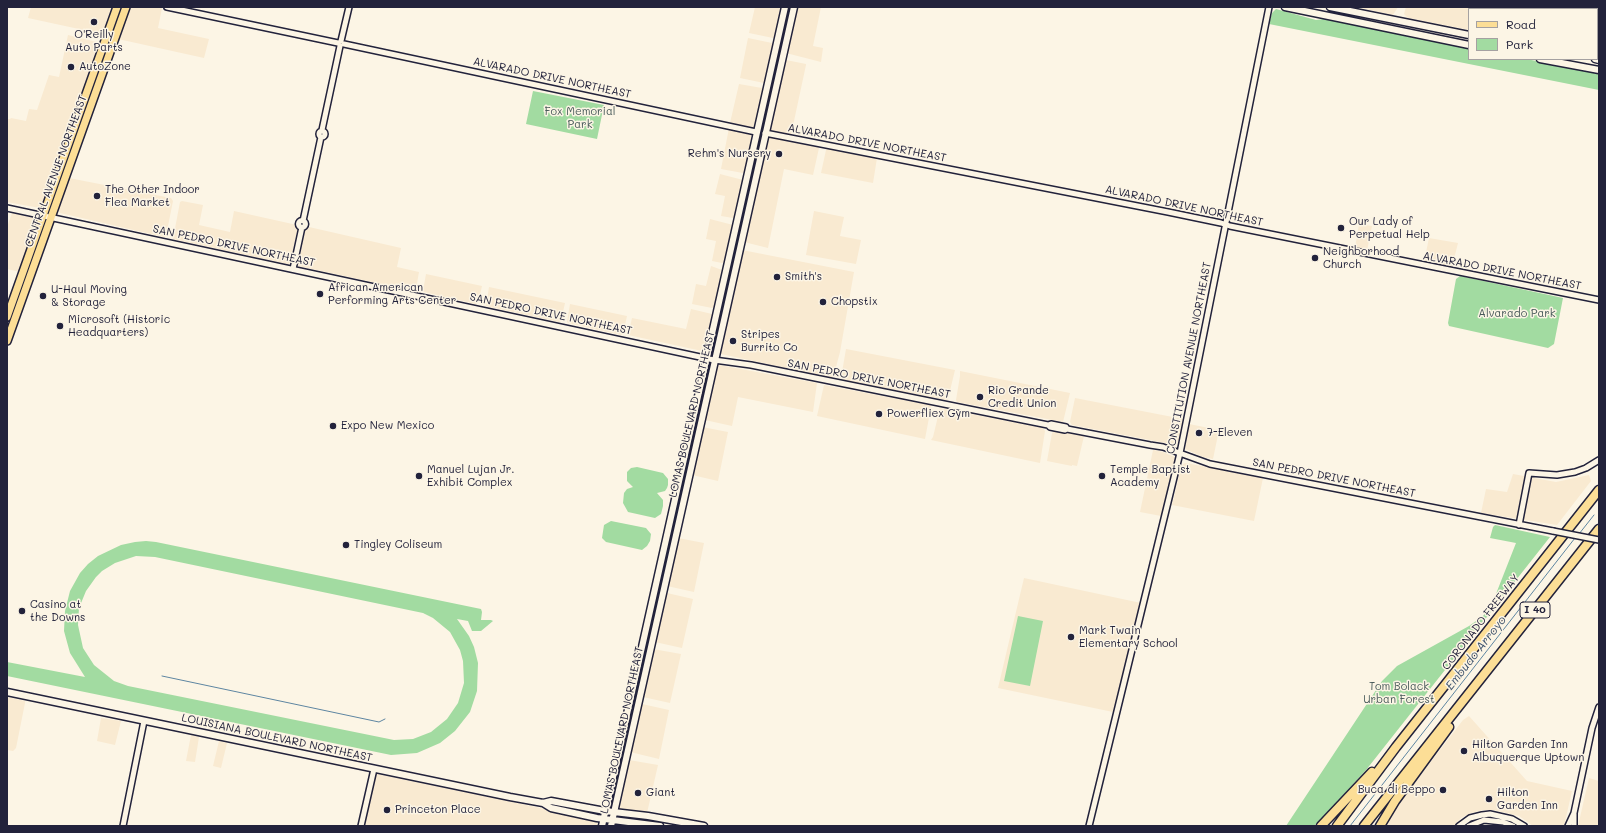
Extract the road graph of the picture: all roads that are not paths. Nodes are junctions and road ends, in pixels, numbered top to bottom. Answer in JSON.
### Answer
{"nodes":[{"id":1,"x":117,"y":7,"type":"edge"},
{"id":2,"x":126,"y":7,"type":"edge"},
{"id":3,"x":166,"y":7,"type":"edge"},
{"id":4,"x":349,"y":7,"type":"edge"},
{"id":5,"x":785,"y":7,"type":"edge"},
{"id":6,"x":794,"y":7,"type":"edge"},
{"id":7,"x":1269,"y":7,"type":"edge"},
{"id":8,"x":1285,"y":7,"type":"edge"},
{"id":9,"x":1330,"y":7,"type":"edge"},
{"id":10,"x":1468,"y":35,"type":"edge"},
{"id":11,"x":341,"y":43,"type":"junction"},
{"id":12,"x":1468,"y":45,"type":"edge"},
{"id":13,"x":1545,"y":60,"type":"edge"},
{"id":14,"x":1599,"y":70,"type":"edge"},
{"id":15,"x":756,"y":132,"type":"junction"},
{"id":16,"x":765,"y":133,"type":"junction"},
{"id":17,"x":7,"y":208,"type":"edge"},
{"id":18,"x":42,"y":215,"type":"junction"},
{"id":19,"x":51,"y":217,"type":"junction"},
{"id":20,"x":1226,"y":225,"type":"junction"},
{"id":21,"x":293,"y":269,"type":"junction"},
{"id":22,"x":1599,"y":300,"type":"edge"},
{"id":23,"x":7,"y":317,"type":"edge"},
{"id":24,"x":7,"y":342,"type":"edge"},
{"id":25,"x":706,"y":357,"type":"junction"},
{"id":26,"x":714,"y":360,"type":"junction"},
{"id":27,"x":1180,"y":453,"type":"junction"},
{"id":28,"x":1599,"y":460,"type":"edge"},
{"id":29,"x":1599,"y":490,"type":"edge"},
{"id":30,"x":1519,"y":525,"type":"junction"},
{"id":31,"x":1599,"y":529,"type":"edge"},
{"id":32,"x":1599,"y":540,"type":"edge"},
{"id":33,"x":7,"y":692,"type":"edge"},
{"id":34,"x":1472,"y":692,"type":"junction"},
{"id":35,"x":1599,"y":707,"type":"edge"},
{"id":36,"x":144,"y":721,"type":"junction"},
{"id":37,"x":1396,"y":747,"type":"junction"},
{"id":38,"x":374,"y":769,"type":"junction"},
{"id":39,"x":543,"y":803,"type":"junction"},
{"id":40,"x":605,"y":811,"type":"junction"},
{"id":41,"x":613,"y":812,"type":"junction"},
{"id":42,"x":1574,"y":813,"type":"junction"},
{"id":43,"x":603,"y":819,"type":"junction"},
{"id":44,"x":611,"y":823,"type":"edge"},
{"id":45,"x":122,"y":826,"type":"edge"},
{"id":46,"x":361,"y":826,"type":"edge"},
{"id":47,"x":602,"y":826,"type":"edge"},
{"id":48,"x":660,"y":826,"type":"edge"},
{"id":49,"x":704,"y":826,"type":"edge"},
{"id":50,"x":1089,"y":826,"type":"edge"},
{"id":51,"x":1321,"y":826,"type":"edge"},
{"id":52,"x":1337,"y":826,"type":"edge"},
{"id":53,"x":1364,"y":826,"type":"edge"},
{"id":54,"x":1380,"y":826,"type":"edge"},
{"id":55,"x":1459,"y":826,"type":"edge"},
{"id":56,"x":1469,"y":826,"type":"edge"},
{"id":57,"x":1513,"y":826,"type":"edge"},
{"id":58,"x":1524,"y":826,"type":"edge"},
{"id":59,"x":1568,"y":826,"type":"edge"},
{"id":60,"x":1574,"y":826,"type":"edge"}],
"edges":[{"from":1,"to":18,"type":"main road"},
{"from":2,"to":19,"type":"main road","name":"CENTRAL AVENUE NORTHEAST"},
{"from":3,"to":11,"type":"street","name":"ALVARADO DRIVE NORTHEAST"},
{"from":4,"to":11,"type":"street"},
{"from":5,"to":15,"type":"main road","name":"LOMAS BOULEVARD NORTHEAST"},
{"from":6,"to":16,"type":"main road","name":"LOMAS BOULEVARD NORTHEAST"},
{"from":7,"to":20,"type":"street","name":"CONSTITUTION AVENUE NORTHEAST"},
{"from":8,"to":12,"type":"main road"},
{"from":9,"to":10,"type":"main road"},
{"from":11,"to":15,"type":"street","name":"ALVARADO DRIVE NORTHEAST"},
{"from":11,"to":21,"type":"street"},
{"from":13,"to":14,"type":"main road"},
{"from":15,"to":25,"type":"main road","name":"LOMAS BOULEVARD NORTHEAST"},
{"from":16,"to":20,"type":"street","name":"ALVARADO DRIVE NORTHEAST"},
{"from":16,"to":26,"type":"main road","name":"LOMAS BOULEVARD NORTHEAST"},
{"from":17,"to":18,"type":"street","name":"SAN PEDRO DRIVE NORTHEAST"},
{"from":18,"to":19,"type":"street","name":"SAN PEDRO DRIVE NORTHEAST"},
{"from":18,"to":23,"type":"main road"},
{"from":19,"to":21,"type":"street","name":"SAN PEDRO DRIVE NORTHEAST"},
{"from":19,"to":24,"type":"main road","name":"CENTRAL AVENUE NORTHEAST"},
{"from":20,"to":22,"type":"street","name":"ALVARADO DRIVE NORTHEAST"},
{"from":20,"to":27,"type":"street","name":"CONSTITUTION AVENUE NORTHEAST"},
{"from":21,"to":25,"type":"street","name":"SAN PEDRO DRIVE NORTHEAST"},
{"from":25,"to":26,"type":"street","name":"SAN PEDRO DRIVE NORTHEAST"},
{"from":25,"to":40,"type":"main road","name":"LOMAS BOULEVARD NORTHEAST"},
{"from":26,"to":27,"type":"street","name":"SAN PEDRO DRIVE NORTHEAST"},
{"from":26,"to":41,"type":"main road","name":"LOMAS BOULEVARD NORTHEAST"},
{"from":27,"to":30,"type":"street","name":"SAN PEDRO DRIVE NORTHEAST"},
{"from":27,"to":50,"type":"street","name":"CONSTITUTION AVENUE NORTHEAST"},
{"from":28,"to":30,"type":"street"},
{"from":29,"to":37,"type":"highway","name":"CORONADO FREEWAY","number":"I 40"},
{"from":30,"to":32,"type":"street","name":"SAN PEDRO DRIVE NORTHEAST","bridge":true},
{"from":31,"to":34,"type":"highway","number":"I 40"},
{"from":33,"to":36,"type":"main road","name":"LOUISIANA BOULEVARD NORTHEAST"},
{"from":34,"to":53,"type":"highway","number":"I 40"},
{"from":34,"to":54,"type":"highway"},
{"from":35,"to":42,"type":"street"},
{"from":36,"to":38,"type":"main road","name":"LOUISIANA BOULEVARD NORTHEAST"},
{"from":36,"to":45,"type":"street"},
{"from":37,"to":51,"type":"highway"},
{"from":37,"to":52,"type":"highway","name":"CORONADO FREEWAY","number":"I 40"},
{"from":38,"to":39,"type":"main road","name":"LOUISIANA BOULEVARD NORTHEAST"},
{"from":38,"to":46,"type":"street"},
{"from":39,"to":40,"type":"main road","name":"LOUISIANA BOULEVARD NORTHEAST"},
{"from":39,"to":43,"type":"main road","name":"LOUISIANA BOULEVARD NORTHEAST"},
{"from":40,"to":41,"type":"main road","name":"LOUISIANA BOULEVARD NORTHEAST"},
{"from":40,"to":43,"type":"main road","name":"LOMAS BOULEVARD NORTHEAST"},
{"from":41,"to":44,"type":"main road","name":"LOMAS BOULEVARD NORTHEAST"},
{"from":41,"to":49,"type":"main road","name":"LOUISIANA BOULEVARD NORTHEAST"},
{"from":42,"to":59,"type":"street"},
{"from":42,"to":60,"type":"street"},
{"from":43,"to":44,"type":"main road","name":"LOUISIANA BOULEVARD NORTHEAST"},
{"from":43,"to":47,"type":"main road","name":"LOMAS BOULEVARD NORTHEAST"},
{"from":44,"to":48,"type":"main road","name":"LOUISIANA BOULEVARD NORTHEAST"},
{"from":55,"to":58,"type":"street"},
{"from":56,"to":57,"type":"street"}]}
